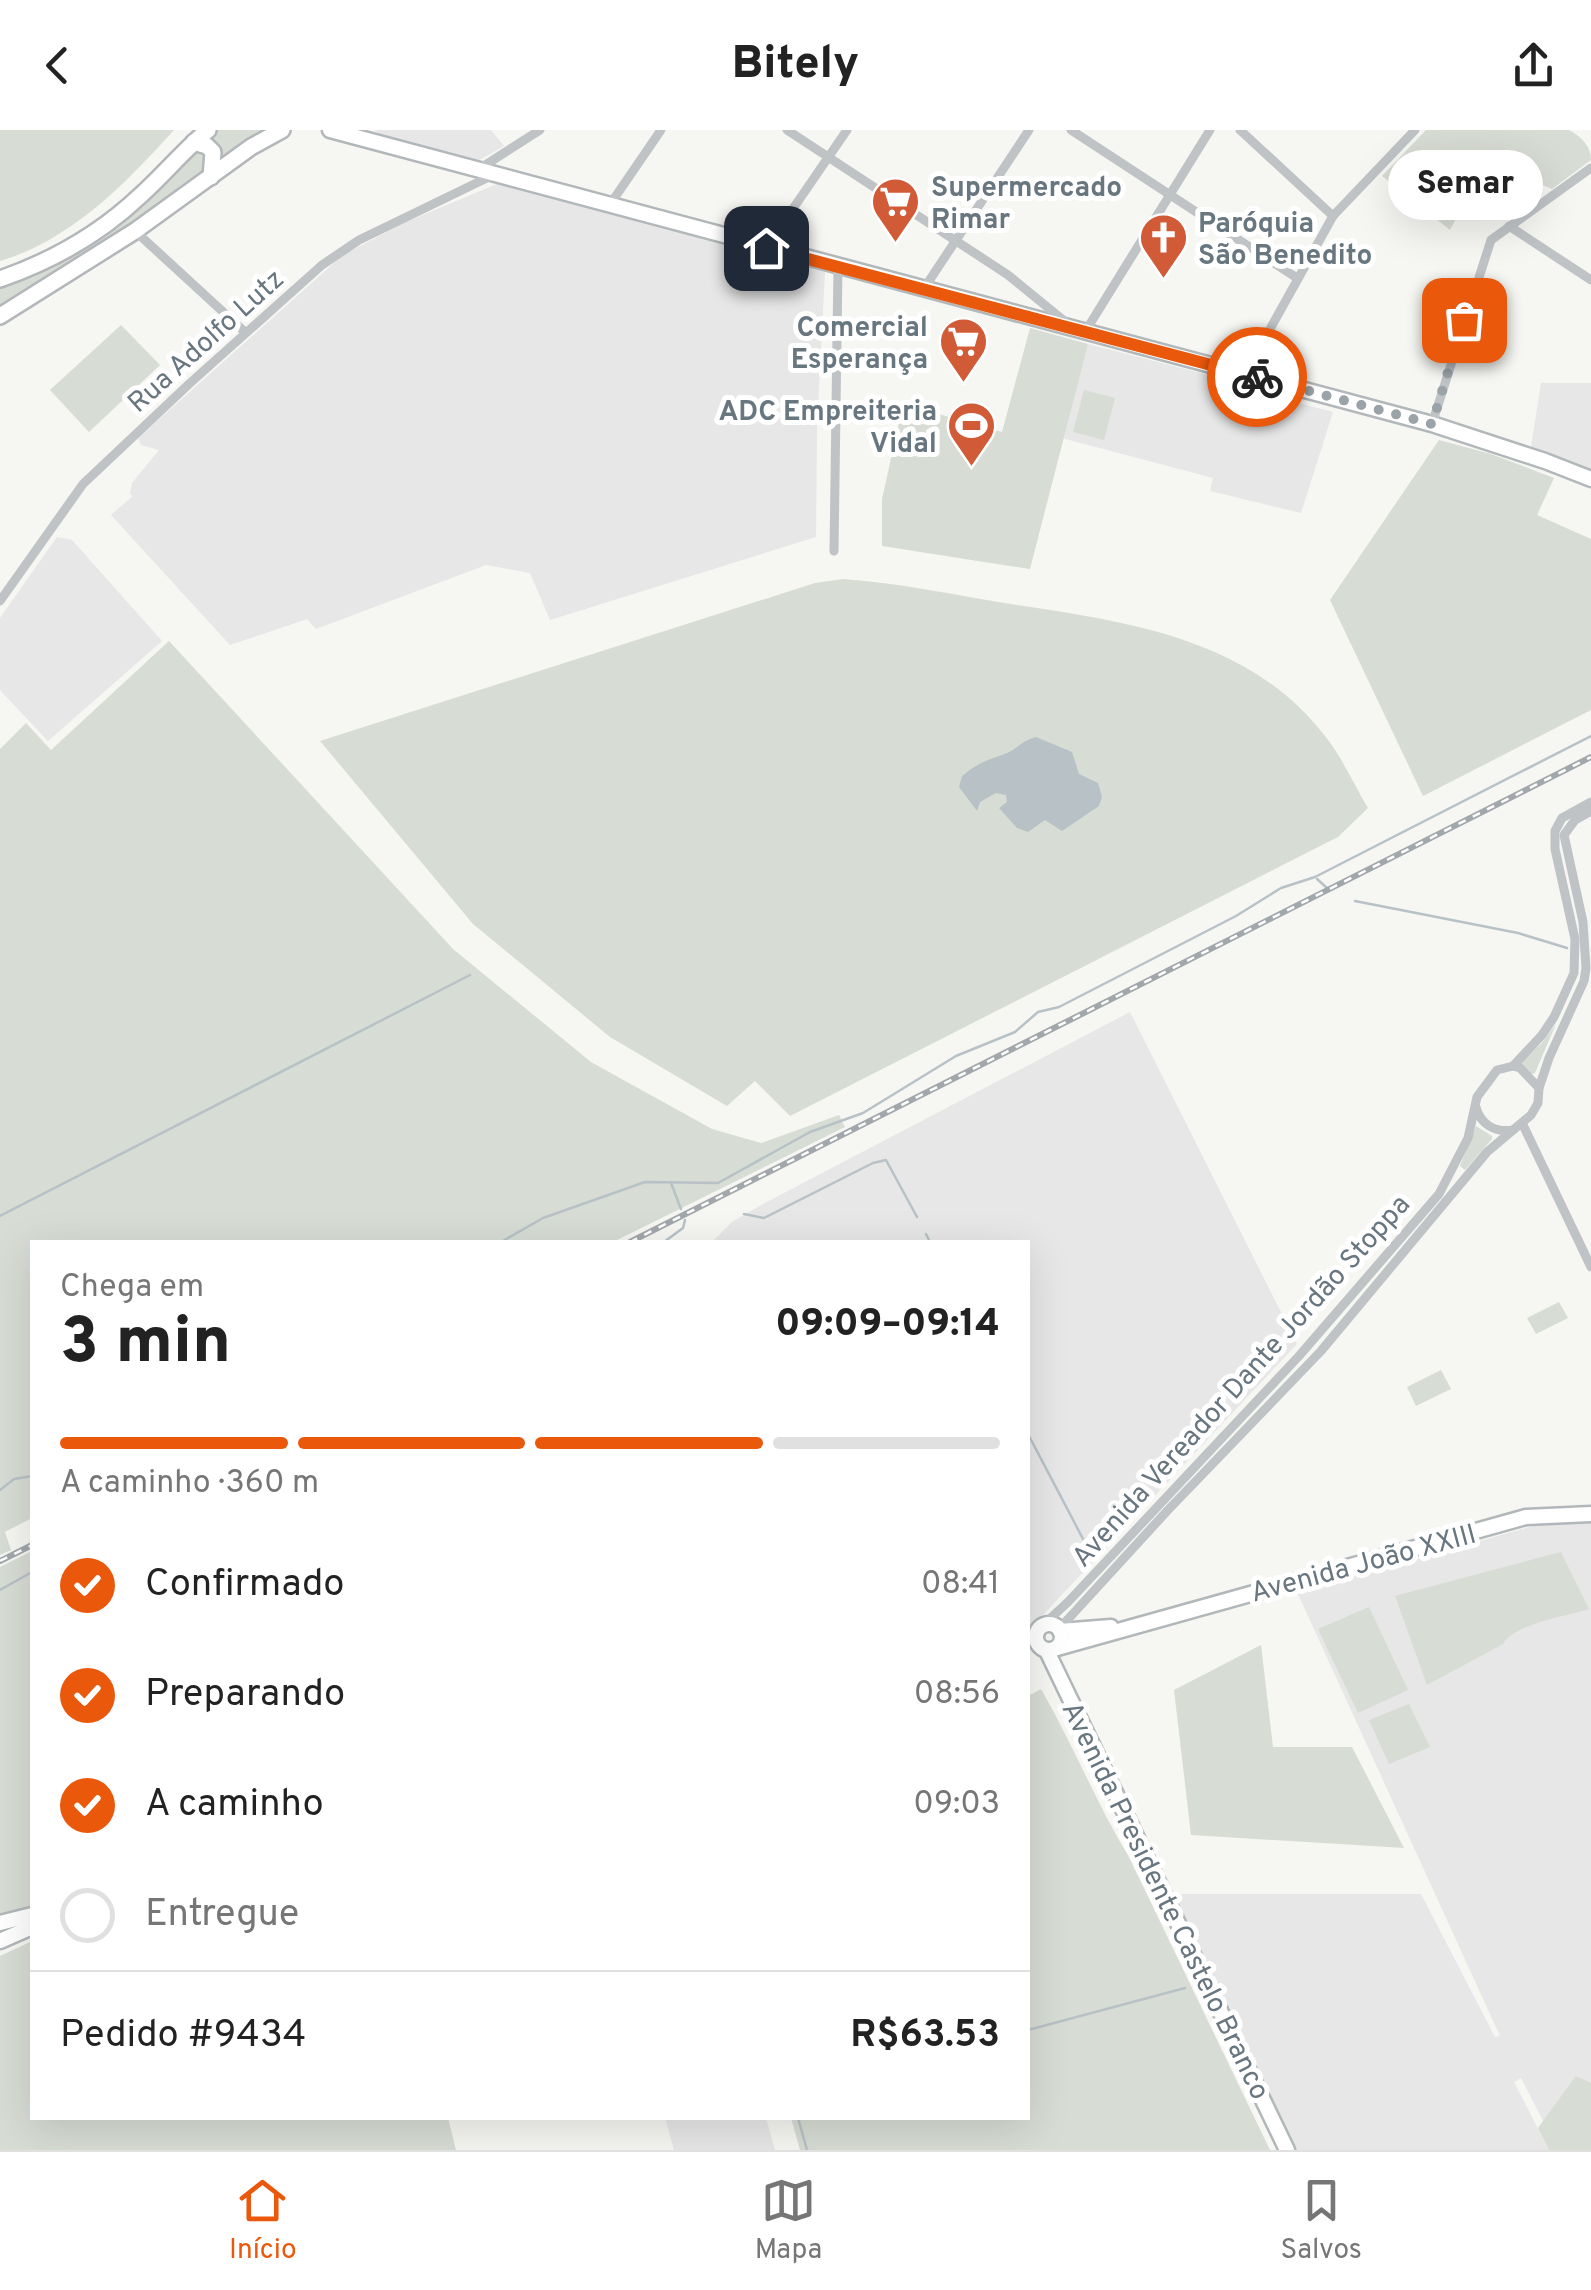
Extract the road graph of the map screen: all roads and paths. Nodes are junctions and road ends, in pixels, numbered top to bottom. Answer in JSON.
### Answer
{"nodes":[{"id":1,"x":208,"y":130,"type":"edge"},
{"id":2,"x":282,"y":130,"type":"edge"},
{"id":3,"x":330,"y":130,"type":"edge"},
{"id":4,"x":368,"y":130,"type":"edge"},
{"id":5,"x":540,"y":130,"type":"edge"},
{"id":6,"x":661,"y":130,"type":"edge"},
{"id":7,"x":787,"y":130,"type":"edge"},
{"id":8,"x":847,"y":130,"type":"edge"},
{"id":9,"x":1028,"y":130,"type":"edge"},
{"id":10,"x":1072,"y":130,"type":"edge"},
{"id":11,"x":1210,"y":130,"type":"edge"},
{"id":12,"x":1240,"y":130,"type":"edge"},
{"id":13,"x":1414,"y":130,"type":"edge"},
{"id":14,"x":190,"y":141,"type":"edge"},
{"id":15,"x":390,"y":147,"type":"junction"},
{"id":16,"x":516,"y":149,"type":"junction"},
{"id":17,"x":828,"y":158,"type":"junction"},
{"id":18,"x":1591,"y":168,"type":"edge"},
{"id":19,"x":478,"y":170,"type":"junction"},
{"id":20,"x":211,"y":176,"type":"junction"},
{"id":21,"x":500,"y":176,"type":"junction"},
{"id":22,"x":471,"y":188,"type":"junction"},
{"id":23,"x":1169,"y":193,"type":"junction"},
{"id":24,"x":609,"y":206,"type":"junction"},
{"id":25,"x":1333,"y":216,"type":"junction"},
{"id":26,"x":1509,"y":226,"type":"junction"},
{"id":27,"x":134,"y":231,"type":"junction"},
{"id":28,"x":956,"y":240,"type":"junction"},
{"id":29,"x":766,"y":248,"type":"junction"},
{"id":30,"x":838,"y":266,"type":"junction"},
{"id":31,"x":1297,"y":278,"type":"junction"},
{"id":32,"x":0,"y":279,"type":"edge"},
{"id":33,"x":1591,"y":280,"type":"edge"},
{"id":34,"x":923,"y":290,"type":"junction"},
{"id":35,"x":0,"y":316,"type":"edge"},
{"id":36,"x":1079,"y":331,"type":"junction"},
{"id":37,"x":246,"y":332,"type":"junction"},
{"id":38,"x":1245,"y":374,"type":"junction"},
{"id":39,"x":1432,"y":424,"type":"junction"},
{"id":40,"x":1591,"y":480,"type":"edge"},
{"id":41,"x":834,"y":551,"type":"dead end"},
{"id":42,"x":0,"y":601,"type":"edge"},
{"id":43,"x":1591,"y":802,"type":"edge"},
{"id":44,"x":1591,"y":811,"type":"edge"},
{"id":45,"x":1512,"y":1066,"type":"junction"},
{"id":46,"x":1539,"y":1088,"type":"junction"},
{"id":47,"x":1477,"y":1097,"type":"junction"},
{"id":48,"x":1519,"y":1127,"type":"junction"},
{"id":49,"x":1591,"y":1267,"type":"edge"},
{"id":50,"x":1591,"y":1514,"type":"edge"},
{"id":51,"x":1137,"y":1625,"type":"junction"},
{"id":52,"x":1060,"y":1630,"type":"junction"},
{"id":53,"x":1040,"y":1644,"type":"edge"},
{"id":54,"x":30,"y":1915,"type":"edge"},
{"id":55,"x":0,"y":1922,"type":"edge"},
{"id":56,"x":30,"y":1928,"type":"edge"},
{"id":57,"x":0,"y":1941,"type":"edge"},
{"id":58,"x":1287,"y":2150,"type":"edge"}],
"edges":[{"from":1,"to":14,"type":"main road"},
{"from":2,"to":20,"type":"main road"},
{"from":3,"to":15,"type":"main road"},
{"from":4,"to":15,"type":"main road"},
{"from":5,"to":16,"type":"street"},
{"from":6,"to":24,"type":"street"},
{"from":7,"to":17,"type":"street"},
{"from":8,"to":17,"type":"street"},
{"from":9,"to":28,"type":"street"},
{"from":10,"to":23,"type":"street"},
{"from":11,"to":23,"type":"street"},
{"from":12,"to":25,"type":"street"},
{"from":13,"to":25,"type":"street"},
{"from":14,"to":20,"type":"main road"},
{"from":14,"to":32,"type":"main road"},
{"from":15,"to":19,"type":"main road"},
{"from":16,"to":19,"type":"street"},
{"from":16,"to":21,"type":"street"},
{"from":17,"to":28,"type":"street"},
{"from":17,"to":29,"type":"street"},
{"from":18,"to":26,"type":"street"},
{"from":19,"to":21,"type":"main road"},
{"from":19,"to":22,"type":"street"},
{"from":20,"to":27,"type":"main road"},
{"from":21,"to":22,"type":"street","name":"Rua Adolfo Lutz"},
{"from":21,"to":24,"type":"main road"},
{"from":22,"to":37,"type":"street","name":"Rua Adolfo Lutz"},
{"from":23,"to":31,"type":"street"},
{"from":23,"to":36,"type":"street"},
{"from":24,"to":29,"type":"main road"},
{"from":25,"to":31,"type":"street"},
{"from":26,"to":33,"type":"street"},
{"from":26,"to":39,"type":"street"},
{"from":27,"to":35,"type":"main road"},
{"from":27,"to":37,"type":"street"},
{"from":28,"to":34,"type":"street"},
{"from":28,"to":36,"type":"street"},
{"from":29,"to":30,"type":"main road"},
{"from":30,"to":34,"type":"main road"},
{"from":30,"to":41,"type":"street"},
{"from":31,"to":38,"type":"street"},
{"from":34,"to":36,"type":"main road"},
{"from":36,"to":38,"type":"main road"},
{"from":37,"to":42,"type":"street","name":"Rua Adolfo Lutz"},
{"from":38,"to":39,"type":"main road"},
{"from":39,"to":40,"type":"main road"},
{"from":43,"to":45,"type":"street"},
{"from":44,"to":46,"type":"street","name":"Avenida Vereador Dante Jordão Stoppa"},
{"from":45,"to":46,"type":"street"},
{"from":45,"to":47,"type":"street"},
{"from":46,"to":48,"type":"street","name":"Avenida Vereador Dante Jordão Stoppa"},
{"from":47,"to":48,"type":"street"},
{"from":47,"to":53,"type":"street","name":"Avenida Vereador Dante Jordão Stoppa"},
{"from":48,"to":49,"type":"street"},
{"from":48,"to":52,"type":"street","name":"Avenida Vereador Dante Jordão Stoppa"},
{"from":50,"to":51,"type":"main road","name":"Avenida João XXIII"},
{"from":51,"to":52,"type":"main road","name":"Avenida João XXIII"},
{"from":51,"to":53,"type":"main road","name":"Avenida João XXIII"},
{"from":52,"to":53,"type":"main road","name":"Avenida João XXIII"},
{"from":53,"to":58,"type":"main road","name":"Avenida Presidente Castelo Branco"},
{"from":54,"to":55,"type":"main road"},
{"from":56,"to":57,"type":"main road"}]}
